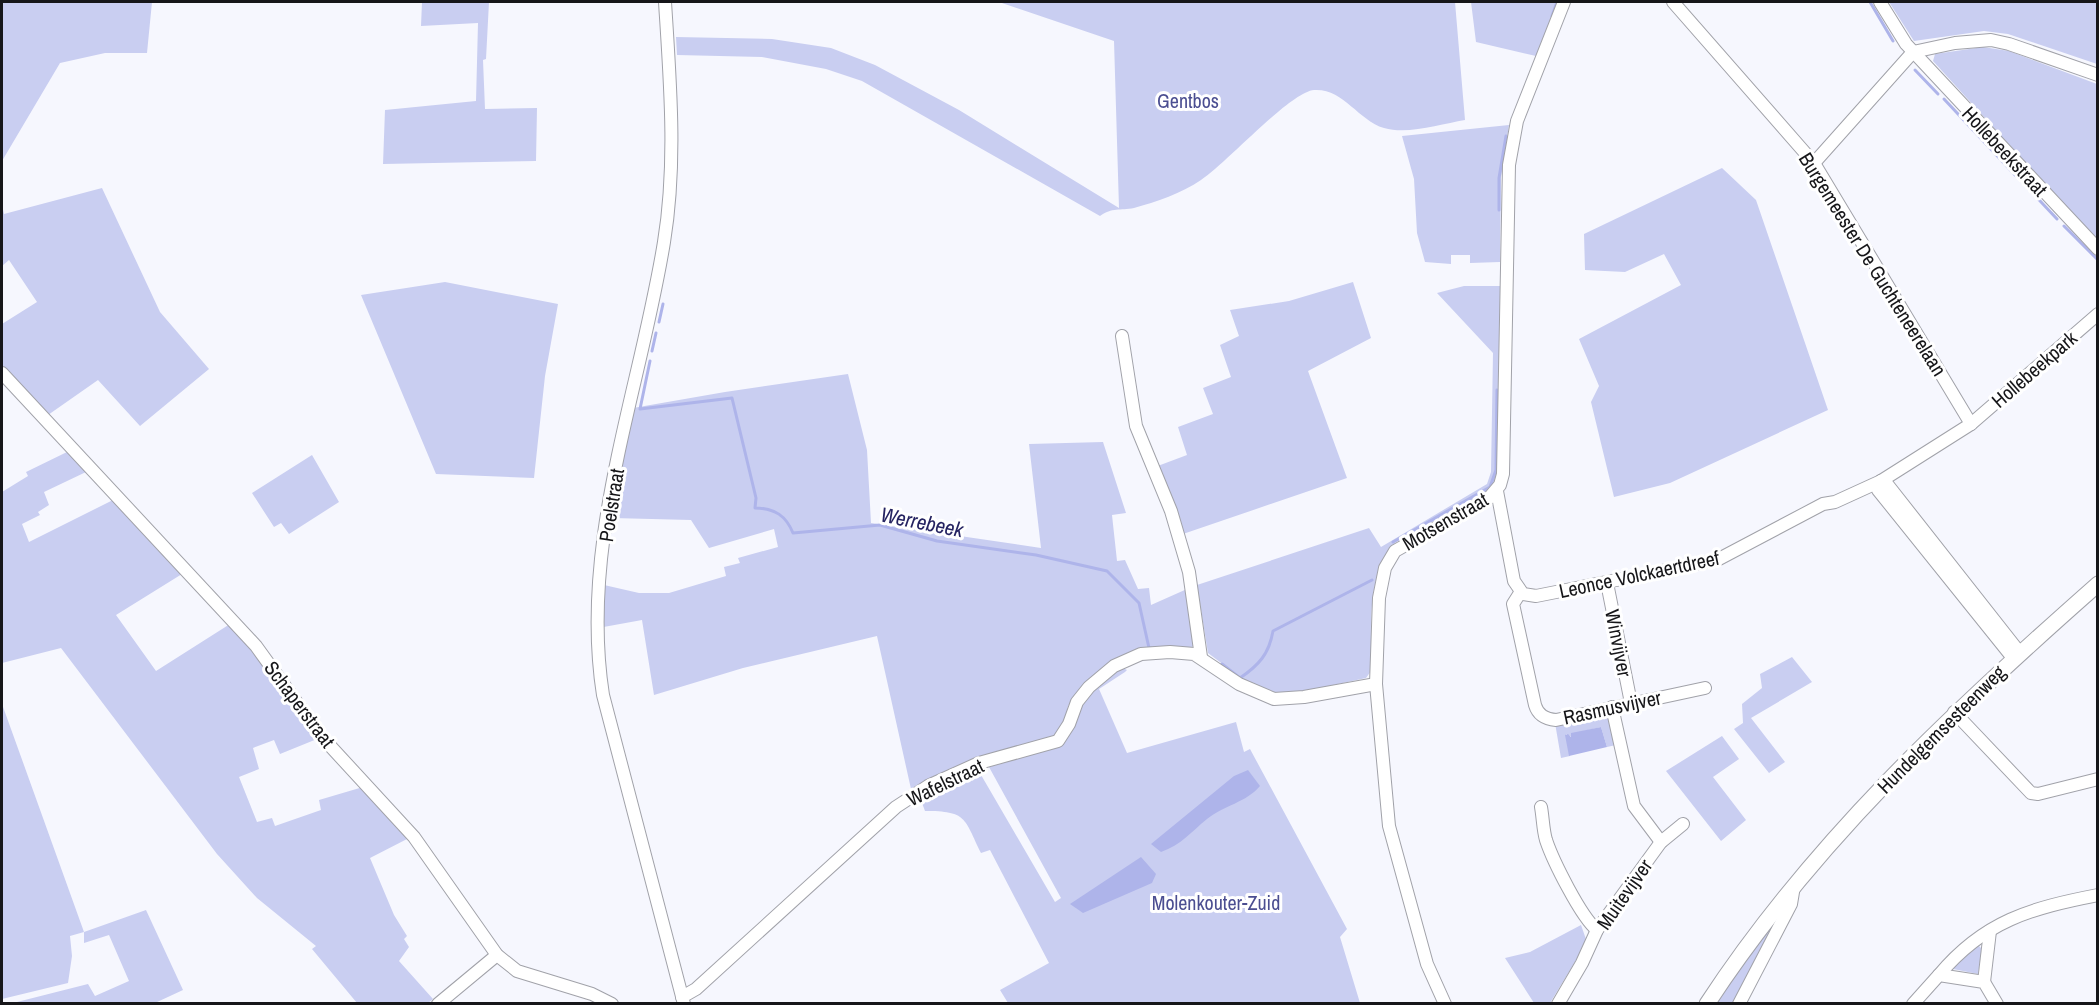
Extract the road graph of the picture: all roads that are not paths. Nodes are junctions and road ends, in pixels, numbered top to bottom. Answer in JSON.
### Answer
{"nodes":[{"id":1,"x":665,"y":2,"type":"edge"},
{"id":2,"x":1564,"y":2,"type":"edge"},
{"id":3,"x":1692,"y":2,"type":"edge"},
{"id":4,"x":1880,"y":2,"type":"edge"},
{"id":5,"x":1677,"y":6,"type":"edge"},
{"id":6,"x":1913,"y":52,"type":"junction"},
{"id":7,"x":2097,"y":75,"type":"edge"},
{"id":8,"x":1814,"y":163,"type":"junction"},
{"id":9,"x":2097,"y":249,"type":"edge"},
{"id":10,"x":2097,"y":314,"type":"edge"},
{"id":11,"x":1122,"y":336,"type":"dead end"},
{"id":12,"x":2,"y":373,"type":"edge"},
{"id":13,"x":1971,"y":424,"type":"junction"},
{"id":14,"x":1881,"y":481,"type":"junction"},
{"id":15,"x":1497,"y":491,"type":"junction"},
{"id":16,"x":1607,"y":582,"type":"junction"},
{"id":17,"x":2097,"y":584,"type":"edge"},
{"id":18,"x":1520,"y":593,"type":"junction"},
{"id":19,"x":2017,"y":656,"type":"junction"},
{"id":20,"x":1201,"y":657,"type":"junction"},
{"id":21,"x":1376,"y":684,"type":"junction"},
{"id":22,"x":1705,"y":688,"type":"dead end"},
{"id":23,"x":1631,"y":703,"type":"junction"},
{"id":24,"x":1612,"y":707,"type":"junction"},
{"id":25,"x":1954,"y":712,"type":"junction"},
{"id":26,"x":2097,"y":779,"type":"edge"},
{"id":27,"x":1541,"y":807,"type":"dead end"},
{"id":28,"x":1683,"y":824,"type":"dead end"},
{"id":29,"x":1661,"y":842,"type":"junction"},
{"id":30,"x":1794,"y":885,"type":"junction"},
{"id":31,"x":2097,"y":896,"type":"edge"},
{"id":32,"x":1597,"y":930,"type":"junction"},
{"id":33,"x":1990,"y":931,"type":"junction"},
{"id":34,"x":496,"y":954,"type":"junction"},
{"id":35,"x":1939,"y":975,"type":"junction"},
{"id":36,"x":1984,"y":982,"type":"junction"},
{"id":37,"x":683,"y":1000,"type":"edge"},
{"id":38,"x":438,"y":1004,"type":"edge"},
{"id":39,"x":612,"y":1004,"type":"edge"},
{"id":40,"x":1445,"y":1004,"type":"edge"},
{"id":41,"x":1558,"y":1004,"type":"edge"},
{"id":42,"x":1707,"y":1004,"type":"edge"},
{"id":43,"x":1739,"y":1004,"type":"edge"},
{"id":44,"x":1913,"y":1004,"type":"edge"},
{"id":45,"x":1998,"y":1004,"type":"edge"}],
"edges":[{"from":1,"to":37,"type":"street","name":"Poelstraat"},
{"from":2,"to":15,"type":"street","name":"Motsenstraat"},
{"from":3,"to":5,"type":"street"},
{"from":4,"to":6,"type":"street","name":"Hollebeekstraat"},
{"from":5,"to":8,"type":"street","name":"Burgemeester De Guchteneerelaan"},
{"from":6,"to":7,"type":"street"},
{"from":6,"to":8,"type":"street"},
{"from":6,"to":9,"type":"street","name":"Hollebeekstraat"},
{"from":8,"to":13,"type":"street","name":"Burgemeester De Guchteneerelaan"},
{"from":10,"to":13,"type":"street","name":"Hollebeekpark"},
{"from":11,"to":20,"type":"street"},
{"from":12,"to":34,"type":"street","name":"Schaperstraat"},
{"from":13,"to":14,"type":"street"},
{"from":14,"to":16,"type":"street","name":"Leonce Volckaertdreef"},
{"from":14,"to":19,"type":"street"},
{"from":15,"to":18,"type":"street"},
{"from":15,"to":21,"type":"street","name":"Motsenstraat"},
{"from":16,"to":18,"type":"street","name":"Leonce Volckaertdreef"},
{"from":16,"to":23,"type":"street","name":"Winvijver"},
{"from":17,"to":19,"type":"main road","name":"Hundelgemsesteenweg"},
{"from":18,"to":24,"type":"street","name":"Rasmusvijver"},
{"from":19,"to":25,"type":"main road","name":"Hundelgemsesteenweg"},
{"from":20,"to":21,"type":"street","name":"Wafelstraat"},
{"from":20,"to":37,"type":"street","name":"Wafelstraat"},
{"from":21,"to":40,"type":"street","name":"Motsenstraat"},
{"from":22,"to":23,"type":"street","name":"Rasmusvijver"},
{"from":23,"to":24,"type":"street","name":"Rasmusvijver"},
{"from":24,"to":29,"type":"street"},
{"from":25,"to":26,"type":"street"},
{"from":25,"to":30,"type":"main road","name":"Hundelgemsesteenweg"},
{"from":27,"to":32,"type":"street"},
{"from":28,"to":29,"type":"street","name":"Muitevijver"},
{"from":29,"to":32,"type":"street","name":"Muitevijver"},
{"from":30,"to":42,"type":"main road","name":"Hundelgemsesteenweg"},
{"from":30,"to":43,"type":"street","name":"Hundelgemsesteenweg"},
{"from":31,"to":33,"type":"street"},
{"from":32,"to":41,"type":"street","name":"Muitevijver"},
{"from":33,"to":35,"type":"street"},
{"from":33,"to":36,"type":"street"},
{"from":34,"to":38,"type":"street"},
{"from":34,"to":39,"type":"street","name":"Schaperstraat"},
{"from":35,"to":36,"type":"street"},
{"from":35,"to":44,"type":"street"},
{"from":36,"to":45,"type":"street"}]}
